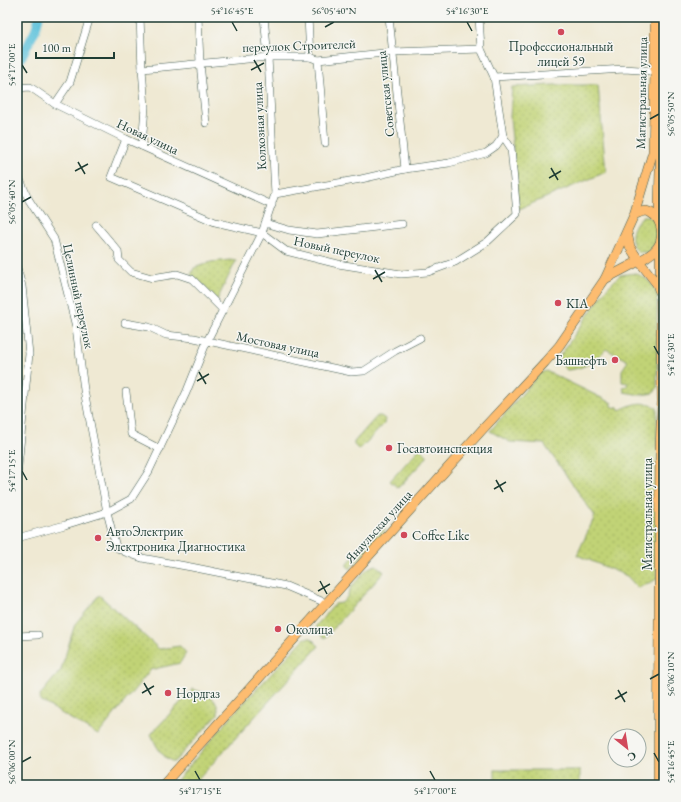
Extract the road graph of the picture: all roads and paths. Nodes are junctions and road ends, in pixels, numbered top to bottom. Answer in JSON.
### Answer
{"nodes":[{"id":1,"x":90,"y":17,"type":"edge"},
{"id":2,"x":140,"y":17,"type":"edge"},
{"id":3,"x":198,"y":17,"type":"edge"},
{"id":4,"x":264,"y":17,"type":"edge"},
{"id":5,"x":308,"y":17,"type":"edge"},
{"id":6,"x":389,"y":17,"type":"edge"},
{"id":7,"x":479,"y":17,"type":"edge"},
{"id":8,"x":655,"y":17,"type":"edge"},
{"id":9,"x":662,"y":17,"type":"edge"},
{"id":10,"x":481,"y":49,"type":"junction"},
{"id":11,"x":393,"y":52,"type":"junction"},
{"id":12,"x":268,"y":57,"type":"junction"},
{"id":13,"x":314,"y":58,"type":"junction"},
{"id":14,"x":200,"y":63,"type":"junction"},
{"id":15,"x":142,"y":69,"type":"junction"},
{"id":16,"x":661,"y":71,"type":"edge"},
{"id":17,"x":494,"y":77,"type":"junction"},
{"id":18,"x":17,"y":88,"type":"edge"},
{"id":19,"x":55,"y":104,"type":"junction"},
{"id":20,"x":206,"y":123,"type":"dead end"},
{"id":21,"x":503,"y":136,"type":"junction"},
{"id":22,"x":126,"y":139,"type":"junction"},
{"id":23,"x":325,"y":143,"type":"dead end"},
{"id":24,"x":142,"y":146,"type":"junction"},
{"id":25,"x":406,"y":169,"type":"junction"},
{"id":26,"x":17,"y":173,"type":"edge"},
{"id":27,"x":275,"y":194,"type":"junction"},
{"id":28,"x":272,"y":205,"type":"junction"},
{"id":29,"x":634,"y":215,"type":"junction"},
{"id":30,"x":265,"y":223,"type":"junction"},
{"id":31,"x":660,"y":223,"type":"junction"},
{"id":32,"x":402,"y":224,"type":"dead end"},
{"id":33,"x":96,"y":225,"type":"dead end"},
{"id":34,"x":627,"y":230,"type":"junction"},
{"id":35,"x":262,"y":233,"type":"junction"},
{"id":36,"x":660,"y":244,"type":"junction"},
{"id":37,"x":639,"y":261,"type":"junction"},
{"id":38,"x":17,"y":268,"type":"edge"},
{"id":39,"x":605,"y":279,"type":"junction"},
{"id":40,"x":661,"y":293,"type":"junction"},
{"id":41,"x":223,"y":310,"type":"junction"},
{"id":42,"x":125,"y":323,"type":"dead end"},
{"id":43,"x":420,"y":338,"type":"dead end"},
{"id":44,"x":207,"y":341,"type":"junction"},
{"id":45,"x":126,"y":392,"type":"dead end"},
{"id":46,"x":160,"y":449,"type":"junction"},
{"id":47,"x":17,"y":477,"type":"edge"},
{"id":48,"x":107,"y":512,"type":"junction"},
{"id":49,"x":17,"y":538,"type":"edge"},
{"id":50,"x":326,"y":603,"type":"junction"},
{"id":51,"x":38,"y":635,"type":"dead end"},
{"id":52,"x":17,"y":636,"type":"edge"},
{"id":53,"x":163,"y":785,"type":"edge"},
{"id":54,"x":658,"y":785,"type":"edge"}],
"edges":[{"from":1,"to":19,"type":"street"},
{"from":2,"to":15,"type":"street"},
{"from":3,"to":14,"type":"street"},
{"from":4,"to":12,"type":"street","name":"Колхозная улица"},
{"from":5,"to":13,"type":"street"},
{"from":6,"to":11,"type":"street","name":"Советская улица"},
{"from":7,"to":10,"type":"street"},
{"from":8,"to":16,"type":"main road","name":"Магистральная улица"},
{"from":9,"to":16,"type":"main road","name":"Магистральная улица"},
{"from":10,"to":11,"type":"street","name":"переулок Строителей"},
{"from":10,"to":17,"type":"street"},
{"from":11,"to":13,"type":"street","name":"переулок Строителей"},
{"from":11,"to":25,"type":"street","name":"Советская улица"},
{"from":12,"to":13,"type":"street","name":"переулок Строителей"},
{"from":12,"to":14,"type":"street","name":"переулок Строителей"},
{"from":12,"to":27,"type":"street","name":"Колхозная улица"},
{"from":13,"to":23,"type":"street"},
{"from":14,"to":15,"type":"street","name":"переулок Строителей"},
{"from":14,"to":20,"type":"street"},
{"from":15,"to":24,"type":"street"},
{"from":16,"to":17,"type":"street"},
{"from":16,"to":29,"type":"main road","name":"Магистральная улица"},
{"from":16,"to":31,"type":"main road","name":"Магистральная улица"},
{"from":17,"to":21,"type":"street"},
{"from":18,"to":19,"type":"street","name":"Новая улица"},
{"from":19,"to":22,"type":"street","name":"Новая улица"},
{"from":21,"to":25,"type":"street"},
{"from":21,"to":35,"type":"street","name":"Новый переулок"},
{"from":22,"to":24,"type":"street","name":"Новая улица"},
{"from":22,"to":35,"type":"street","name":"Новый переулок"},
{"from":24,"to":28,"type":"street","name":"Новая улица"},
{"from":25,"to":27,"type":"street"},
{"from":26,"to":48,"type":"street","name":"Целинный переулок"},
{"from":27,"to":28,"type":"street","name":"Колхозная улица"},
{"from":28,"to":30,"type":"street","name":"Колхозная улица"},
{"from":29,"to":31,"type":"main road"},
{"from":29,"to":34,"type":"main road","name":"Магистральная улица"},
{"from":30,"to":32,"type":"street"},
{"from":30,"to":35,"type":"street","name":"Колхозная улица"},
{"from":31,"to":36,"type":"main road","name":"Магистральная улица"},
{"from":33,"to":41,"type":"street"},
{"from":34,"to":37,"type":"main road"},
{"from":34,"to":39,"type":"main road","name":"Магистральная улица"},
{"from":35,"to":41,"type":"street","name":"Колхозная улица"},
{"from":36,"to":37,"type":"main road"},
{"from":36,"to":40,"type":"main road","name":"Магистральная улица"},
{"from":37,"to":39,"type":"main road"},
{"from":37,"to":40,"type":"main road"},
{"from":38,"to":47,"type":"street"},
{"from":39,"to":50,"type":"main road","name":"Янаульская улица"},
{"from":40,"to":54,"type":"main road","name":"Магистральная улица"},
{"from":41,"to":44,"type":"street","name":"Колхозная улица"},
{"from":42,"to":44,"type":"street","name":"Мостовая улица"},
{"from":43,"to":44,"type":"street","name":"Мостовая улица"},
{"from":44,"to":46,"type":"street","name":"Колхозная улица"},
{"from":45,"to":46,"type":"street"},
{"from":46,"to":48,"type":"street","name":"Колхозная улица"},
{"from":48,"to":49,"type":"street","name":"Колхозная улица"},
{"from":48,"to":50,"type":"street","name":"Целинный переулок"},
{"from":50,"to":53,"type":"main road","name":"Янаульская улица"},
{"from":51,"to":52,"type":"street"}]}
